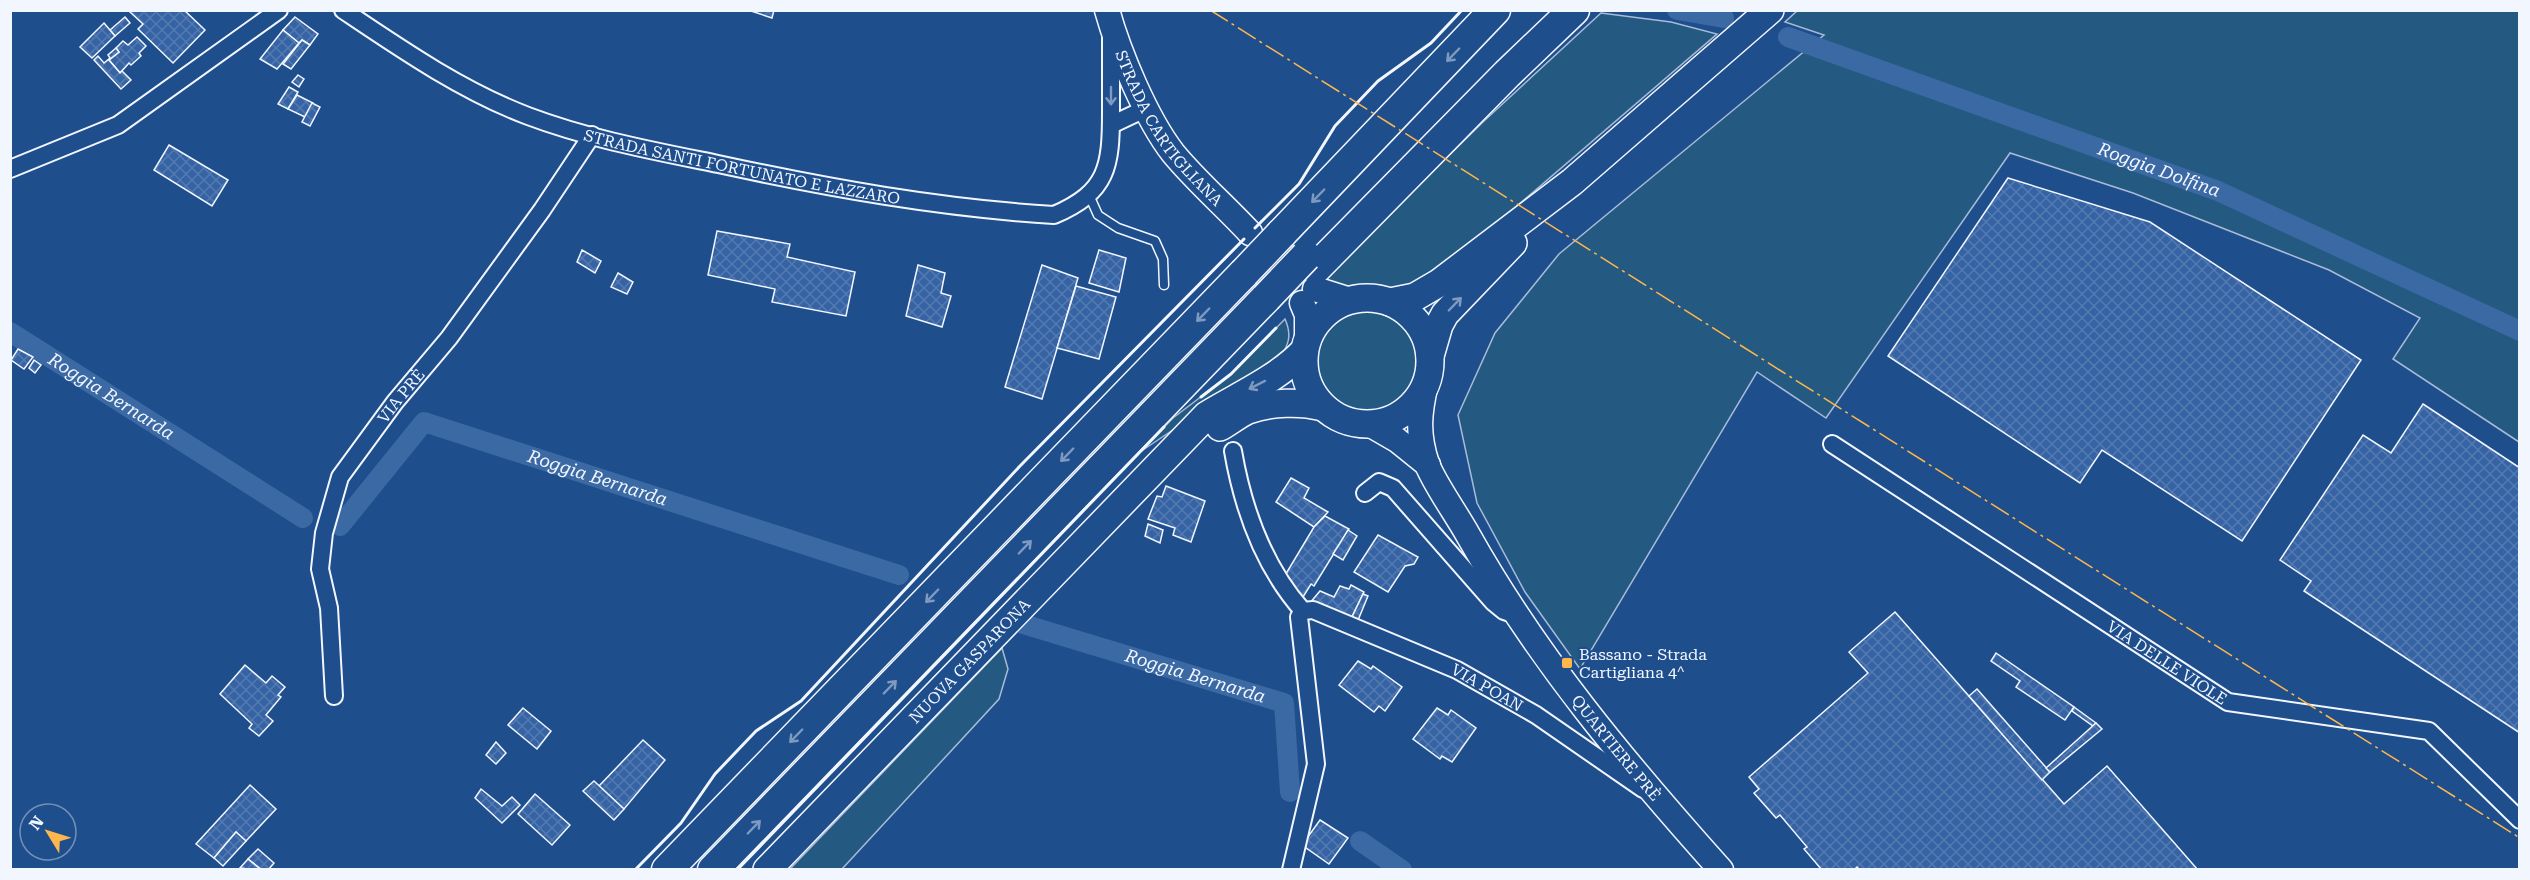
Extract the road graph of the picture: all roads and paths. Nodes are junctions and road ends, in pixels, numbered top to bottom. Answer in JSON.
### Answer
{"nodes":[{"id":1,"x":279,"y":10,"type":"edge"},
{"id":2,"x":343,"y":10,"type":"edge"},
{"id":3,"x":1770,"y":10,"type":"edge"},
{"id":4,"x":1494,"y":12,"type":"edge"},
{"id":5,"x":1556,"y":15,"type":"edge"},
{"id":6,"x":1109,"y":18,"type":"edge"},
{"id":7,"x":1148,"y":108,"type":"junction"},
{"id":8,"x":1111,"y":125,"type":"junction"},
{"id":9,"x":592,"y":135,"type":"junction"},
{"id":10,"x":10,"y":169,"type":"edge"},
{"id":11,"x":1572,"y":182,"type":"junction"},
{"id":12,"x":1089,"y":195,"type":"junction"},
{"id":13,"x":1250,"y":233,"type":"dead end"},
{"id":14,"x":1164,"y":285,"type":"dead end"},
{"id":15,"x":1290,"y":299,"type":"junction"},
{"id":16,"x":1350,"y":300,"type":"junction"},
{"id":17,"x":1390,"y":302,"type":"junction"},
{"id":18,"x":1306,"y":344,"type":"junction"},
{"id":19,"x":1430,"y":356,"type":"junction"},
{"id":20,"x":1426,"y":383,"type":"junction"},
{"id":21,"x":1323,"y":407,"type":"junction"},
{"id":22,"x":1371,"y":425,"type":"junction"},
{"id":23,"x":1832,"y":444,"type":"dead end"},
{"id":24,"x":1233,"y":451,"type":"dead end"},
{"id":25,"x":1172,"y":454,"type":"junction"},
{"id":26,"x":1428,"y":465,"type":"junction"},
{"id":27,"x":1365,"y":493,"type":"dead end"},
{"id":28,"x":1303,"y":611,"type":"junction"},
{"id":29,"x":1518,"y":615,"type":"junction"},
{"id":30,"x":334,"y":696,"type":"dead end"},
{"id":31,"x":1655,"y":796,"type":"junction"},
{"id":32,"x":2520,"y":820,"type":"edge"},
{"id":33,"x":667,"y":870,"type":"edge"},
{"id":34,"x":713,"y":870,"type":"edge"},
{"id":35,"x":767,"y":870,"type":"edge"},
{"id":36,"x":1291,"y":870,"type":"edge"},
{"id":37,"x":1721,"y":870,"type":"edge"}],
"edges":[{"from":1,"to":10,"type":"street"},
{"from":2,"to":9,"type":"street","name":"STRADA SANTI FORTUNATO E LAZZARO"},
{"from":3,"to":11,"type":"main road"},
{"from":4,"to":33,"type":"highway","one_way":true,"bridge":true},
{"from":5,"to":15,"type":"highway"},
{"from":5,"to":15,"type":"highway","bridge":true},
{"from":6,"to":7,"type":"street","name":"STRADA CARTIGLIANA"},
{"from":6,"to":8,"type":"street","name":"STRADA SANTI FORTUNATO E LAZZARO","one_way":true},
{"from":7,"to":8,"type":"street"},
{"from":7,"to":13,"type":"street","name":"STRADA CARTIGLIANA"},
{"from":8,"to":12,"type":"street","name":"STRADA SANTI FORTUNATO E LAZZARO"},
{"from":9,"to":12,"type":"street","name":"STRADA SANTI FORTUNATO E LAZZARO"},
{"from":9,"to":30,"type":"street","name":"VIA PRÈ"},
{"from":11,"to":17,"type":"main road"},
{"from":19,"to":11,"type":"main road","one_way":true},
{"from":12,"to":14,"type":"lane"},
{"from":15,"to":16,"type":"street"},
{"from":15,"to":18,"type":"street"},
{"from":34,"to":15,"type":"highway","one_way":true},
{"from":16,"to":17,"type":"main road","name":"NUOVA GASPARONA"},
{"from":16,"to":18,"type":"main road","name":"NUOVA GASPARONA"},
{"from":17,"to":19,"type":"main road","name":"NUOVA GASPARONA"},
{"from":18,"to":21,"type":"main road"},
{"from":18,"to":25,"type":"main road","name":"NUOVA GASPARONA","one_way":true},
{"from":19,"to":20,"type":"main road","name":"NUOVA GASPARONA"},
{"from":20,"to":22,"type":"main road","name":"NUOVA GASPARONA"},
{"from":20,"to":26,"type":"street","name":"QUARTIERE PRÈ"},
{"from":21,"to":22,"type":"main road","name":"NUOVA GASPARONA"},
{"from":21,"to":25,"type":"main road","name":"NUOVA GASPARONA"},
{"from":22,"to":26,"type":"street","name":"QUARTIERE PRÈ"},
{"from":23,"to":32,"type":"street","name":"VIA DELLE VIOLE"},
{"from":24,"to":28,"type":"street"},
{"from":25,"to":35,"type":"main road","name":"NUOVA GASPARONA"},
{"from":26,"to":29,"type":"street","name":"QUARTIERE PRÈ"},
{"from":27,"to":29,"type":"street"},
{"from":28,"to":31,"type":"street","name":"VIA POAN"},
{"from":28,"to":36,"type":"street"},
{"from":29,"to":31,"type":"street","name":"QUARTIERE PRÈ"},
{"from":31,"to":37,"type":"street","name":"QUARTIERE PRÈ"}]}
